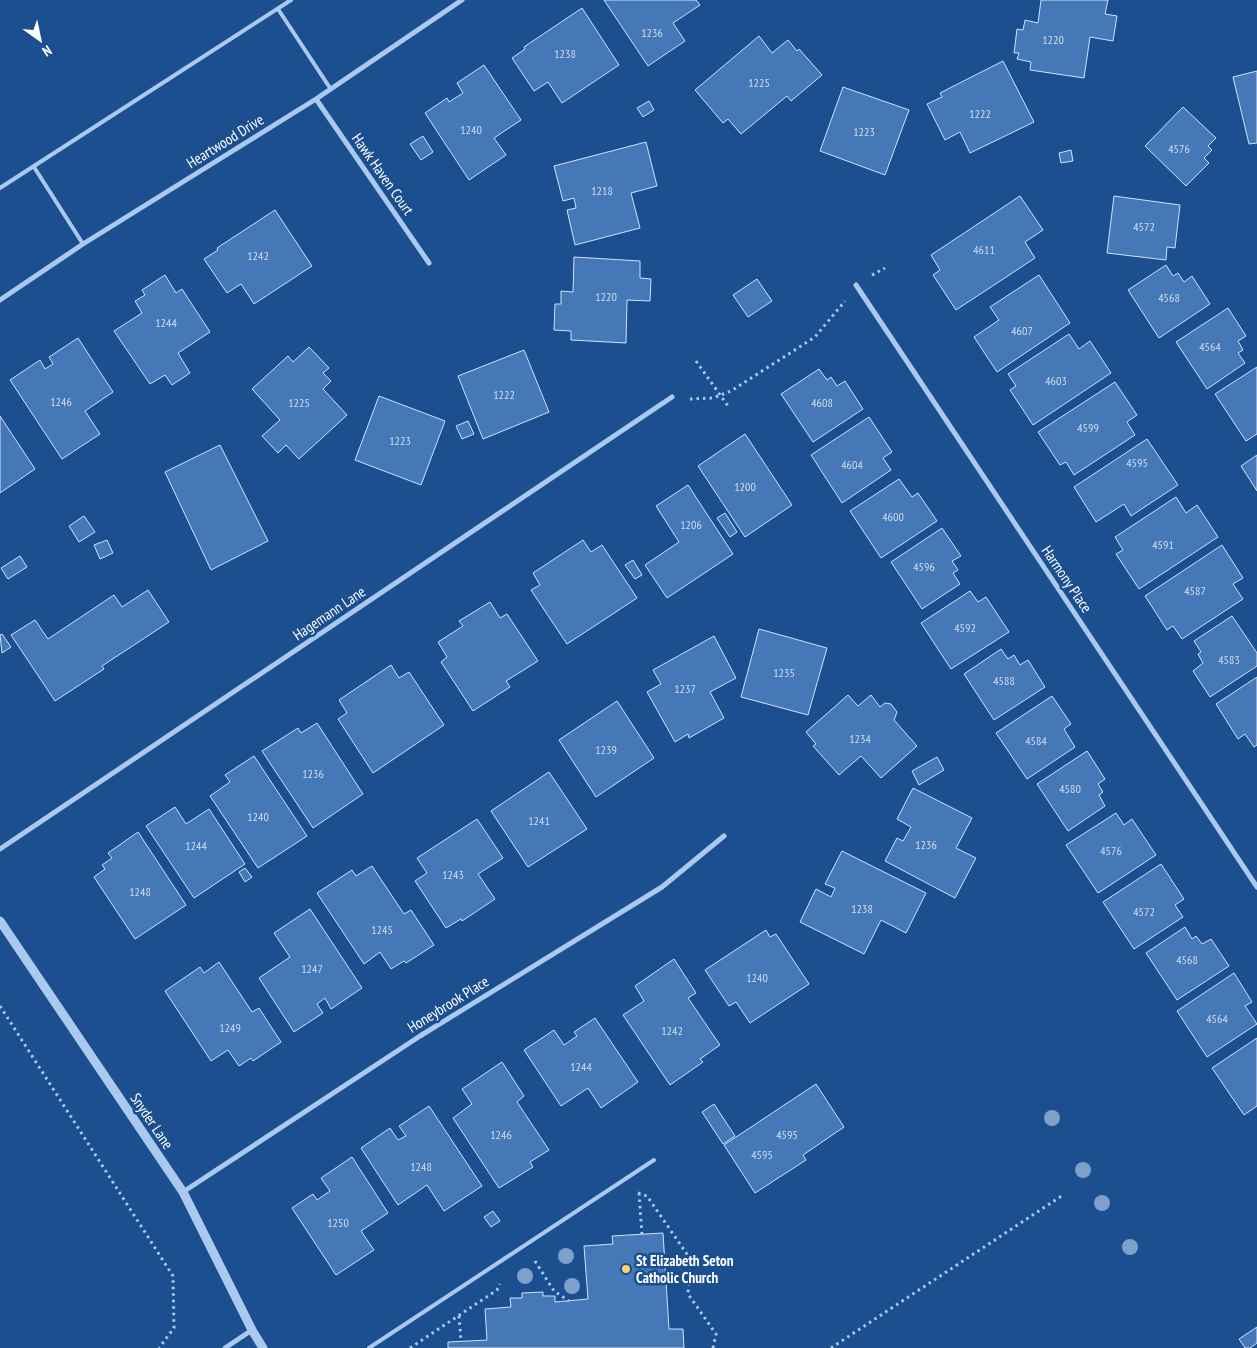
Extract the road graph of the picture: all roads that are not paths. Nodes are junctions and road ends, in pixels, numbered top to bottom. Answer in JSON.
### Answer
{"nodes":[{"id":1,"x":292,"y":0,"type":"edge"},
{"id":2,"x":462,"y":0,"type":"edge"},
{"id":3,"x":278,"y":9,"type":"junction"},
{"id":4,"x":330,"y":88,"type":"junction"},
{"id":5,"x":316,"y":99,"type":"junction"},
{"id":6,"x":34,"y":167,"type":"junction"},
{"id":7,"x":0,"y":188,"type":"edge"},
{"id":8,"x":83,"y":244,"type":"junction"},
{"id":9,"x":429,"y":263,"type":"dead end"},
{"id":10,"x":856,"y":286,"type":"road end"},
{"id":11,"x":0,"y":300,"type":"edge"},
{"id":12,"x":672,"y":397,"type":"road end"},
{"id":13,"x":724,"y":836,"type":"dead end"},
{"id":14,"x":0,"y":849,"type":"edge"},
{"id":15,"x":1257,"y":887,"type":"edge"},
{"id":16,"x":0,"y":921,"type":"edge"},
{"id":17,"x":654,"y":1160,"type":"dead end"},
{"id":18,"x":183,"y":1192,"type":"junction"},
{"id":19,"x":252,"y":1330,"type":"junction"},
{"id":20,"x":225,"y":1348,"type":"edge"},
{"id":21,"x":263,"y":1348,"type":"edge"},
{"id":22,"x":369,"y":1348,"type":"edge"}],
"edges":[{"from":1,"to":3,"type":"lane"},
{"from":2,"to":4,"type":"street","name":"Heartwood Drive"},
{"from":3,"to":4,"type":"lane"},
{"from":3,"to":6,"type":"lane"},
{"from":4,"to":5,"type":"street","name":"Heartwood Drive"},
{"from":5,"to":8,"type":"street","name":"Heartwood Drive"},
{"from":5,"to":9,"type":"street","name":"Hawk Haven Court"},
{"from":6,"to":7,"type":"lane"},
{"from":6,"to":8,"type":"lane"},
{"from":8,"to":11,"type":"street","name":"Heartwood Drive"},
{"from":10,"to":15,"type":"street","name":"Harmony Place"},
{"from":12,"to":14,"type":"street","name":"Hagemann Lane"},
{"from":13,"to":18,"type":"street","name":"Honeybrook Place"},
{"from":16,"to":18,"type":"street","name":"Snyder Lane"},
{"from":17,"to":22,"type":"lane"},
{"from":18,"to":19,"type":"street","name":"Snyder Lane"},
{"from":19,"to":20,"type":"street"},
{"from":19,"to":21,"type":"street","name":"Snyder Lane"}]}
